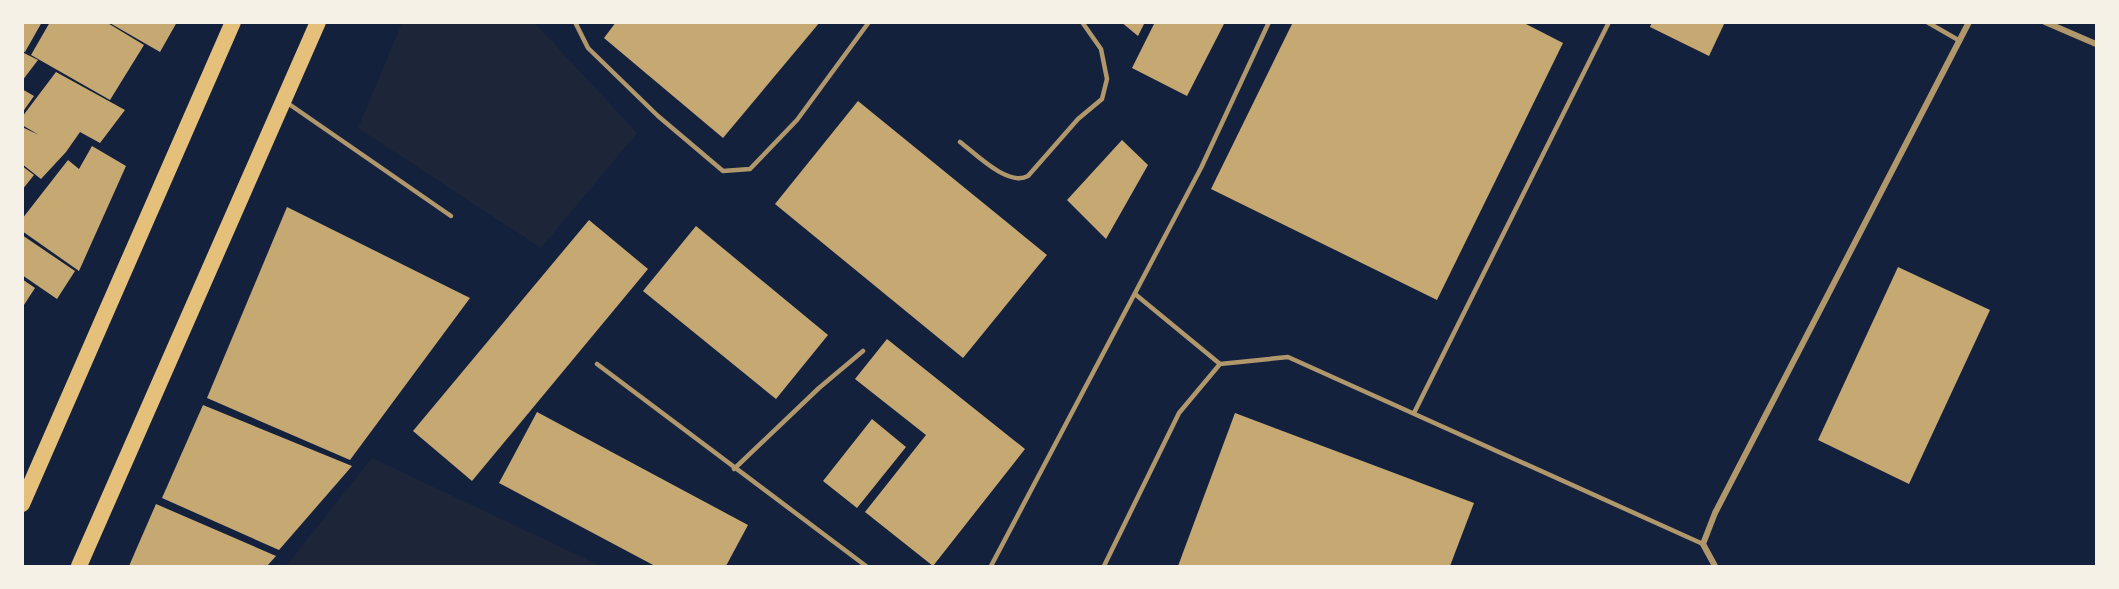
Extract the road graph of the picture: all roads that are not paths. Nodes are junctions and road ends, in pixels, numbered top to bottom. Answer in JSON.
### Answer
{"nodes":[{"id":1,"x":233,"y":22,"type":"edge"},
{"id":2,"x":318,"y":22,"type":"edge"},
{"id":3,"x":575,"y":22,"type":"edge"},
{"id":4,"x":869,"y":22,"type":"edge"},
{"id":5,"x":1082,"y":22,"type":"edge"},
{"id":6,"x":1269,"y":22,"type":"edge"},
{"id":7,"x":1609,"y":22,"type":"edge"},
{"id":8,"x":1927,"y":22,"type":"edge"},
{"id":9,"x":1969,"y":22,"type":"edge"},
{"id":10,"x":2045,"y":22,"type":"edge"},
{"id":11,"x":1960,"y":41,"type":"junction"},
{"id":12,"x":2097,"y":44,"type":"edge"},
{"id":13,"x":284,"y":101,"type":"junction"},
{"id":14,"x":960,"y":142,"type":"dead end"},
{"id":15,"x":451,"y":216,"type":"dead end"},
{"id":16,"x":1135,"y":294,"type":"junction"},
{"id":17,"x":863,"y":351,"type":"dead end"},
{"id":18,"x":597,"y":364,"type":"dead end"},
{"id":19,"x":1220,"y":364,"type":"junction"},
{"id":20,"x":1414,"y":413,"type":"junction"},
{"id":21,"x":734,"y":469,"type":"junction"},
{"id":22,"x":22,"y":504,"type":"edge"},
{"id":23,"x":1703,"y":544,"type":"junction"},
{"id":24,"x":79,"y":567,"type":"edge"},
{"id":25,"x":866,"y":567,"type":"edge"},
{"id":26,"x":991,"y":567,"type":"edge"},
{"id":27,"x":1104,"y":567,"type":"edge"},
{"id":28,"x":1715,"y":567,"type":"edge"}],
"edges":[{"from":1,"to":22,"type":"highway"},
{"from":2,"to":13,"type":"highway"},
{"from":3,"to":4,"type":"lane"},
{"from":5,"to":14,"type":"lane"},
{"from":6,"to":16,"type":"lane"},
{"from":7,"to":20,"type":"lane"},
{"from":8,"to":11,"type":"lane"},
{"from":9,"to":11,"type":"street"},
{"from":10,"to":12,"type":"street"},
{"from":11,"to":23,"type":"street"},
{"from":13,"to":15,"type":"lane"},
{"from":13,"to":24,"type":"highway"},
{"from":16,"to":19,"type":"lane"},
{"from":16,"to":26,"type":"lane"},
{"from":17,"to":21,"type":"lane"},
{"from":18,"to":21,"type":"lane"},
{"from":19,"to":20,"type":"lane"},
{"from":19,"to":27,"type":"lane"},
{"from":20,"to":23,"type":"lane"},
{"from":21,"to":25,"type":"lane"},
{"from":23,"to":28,"type":"street"}]}
